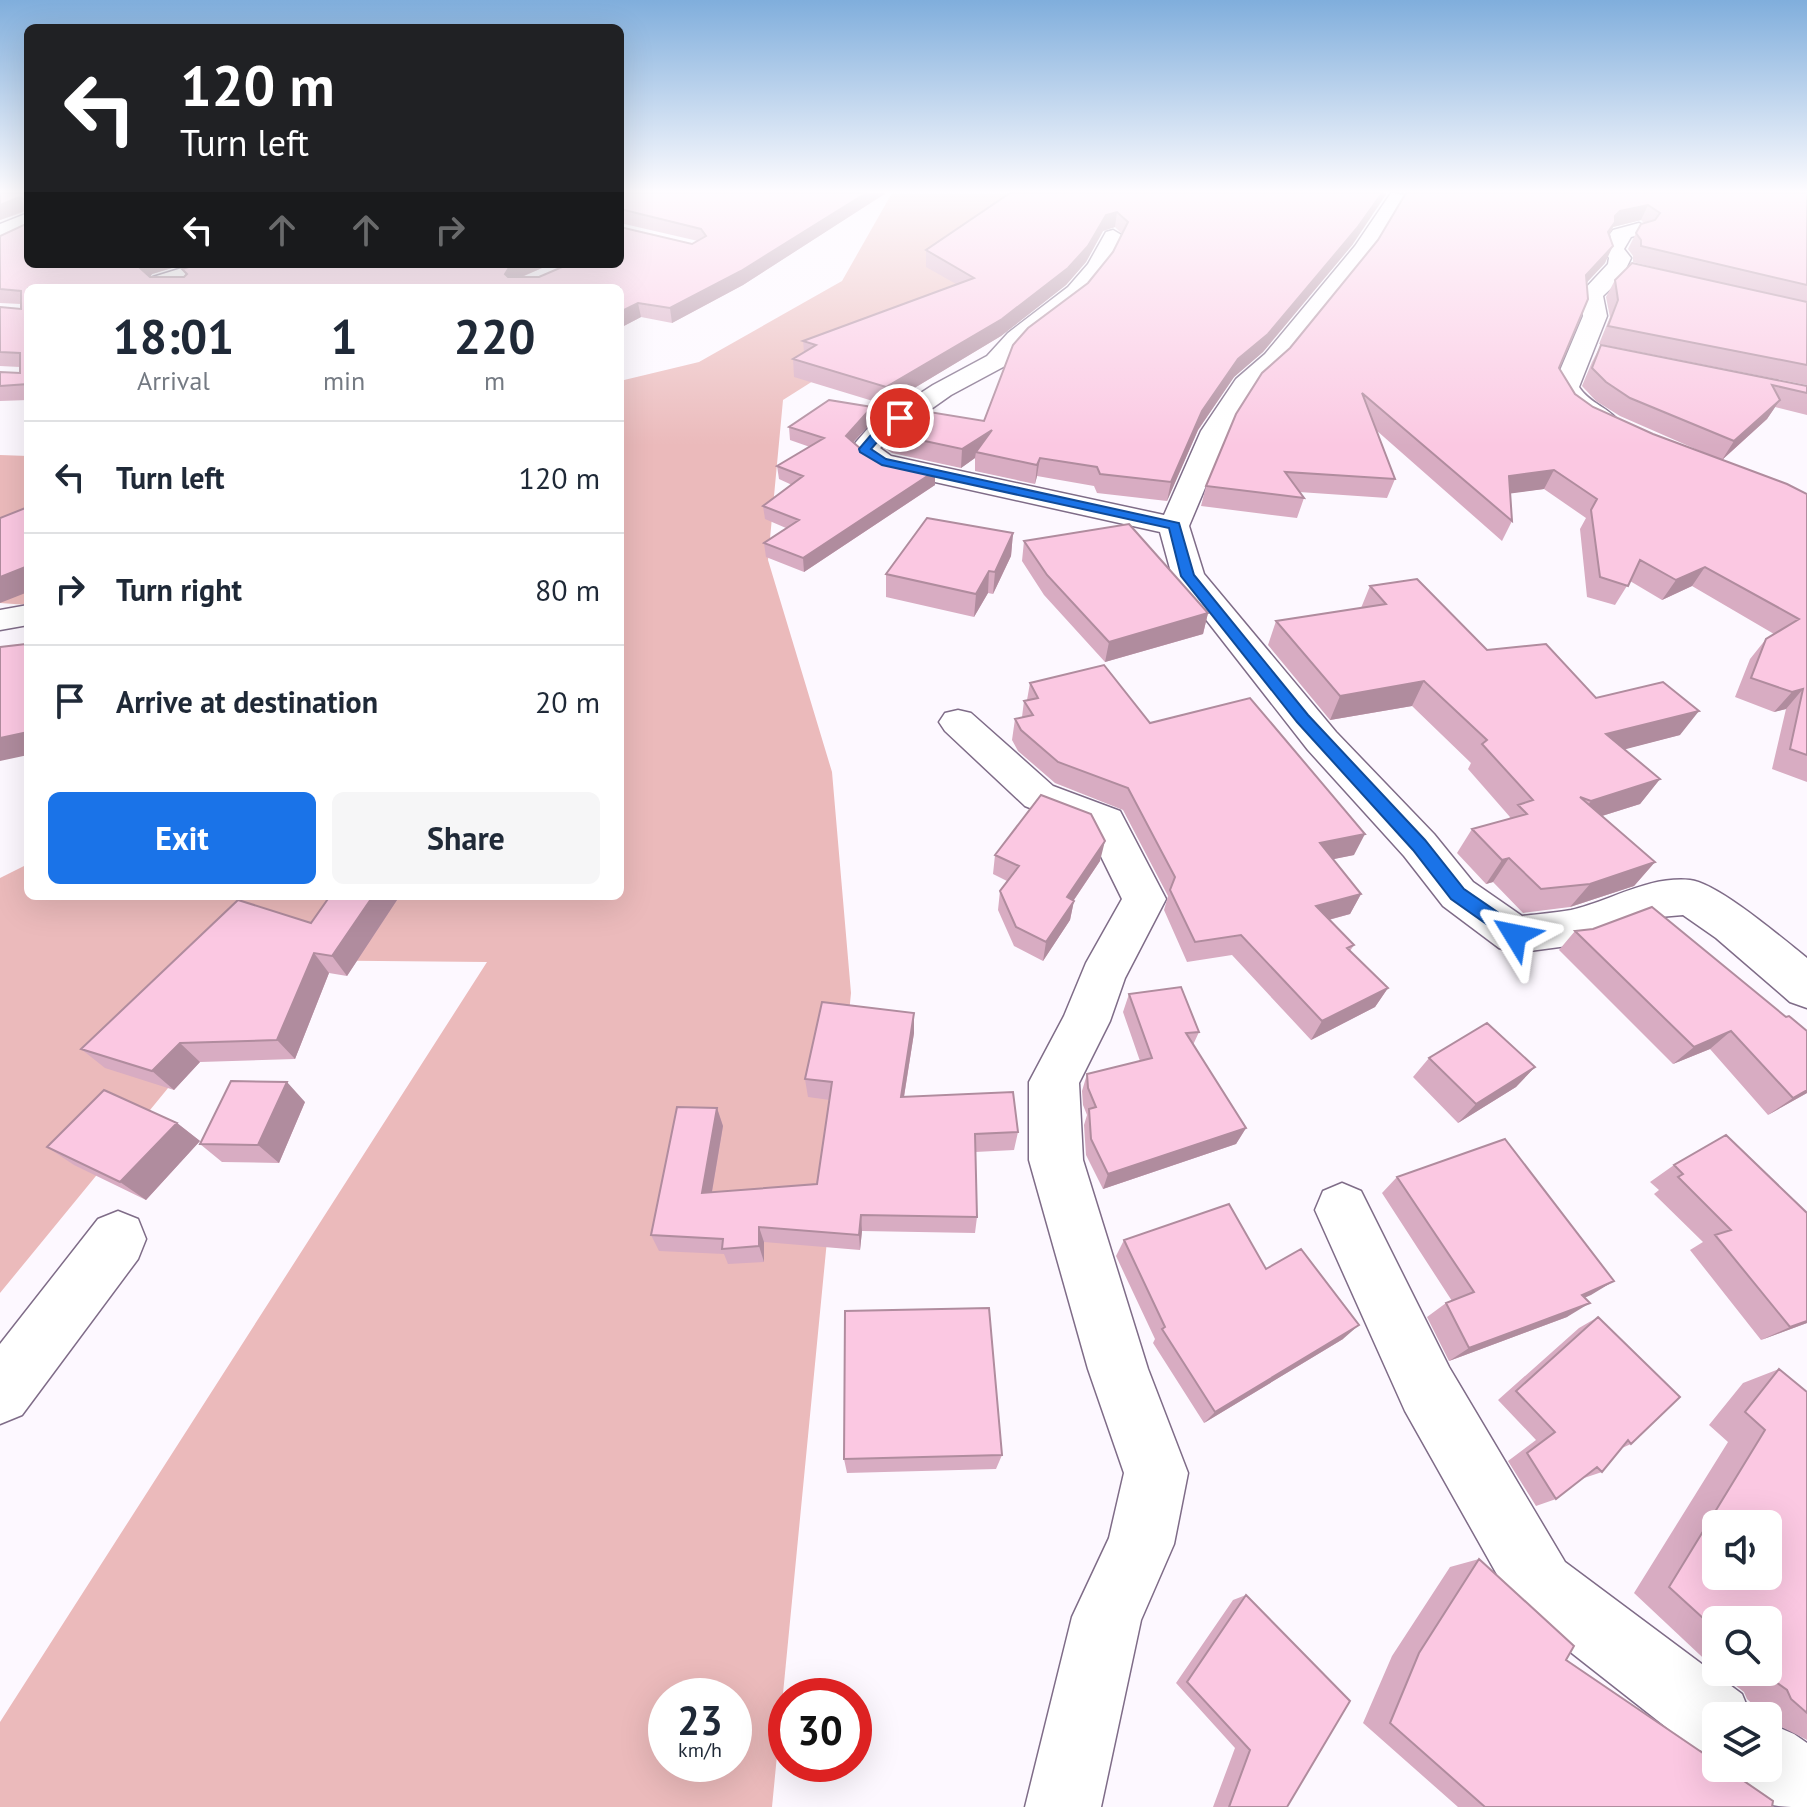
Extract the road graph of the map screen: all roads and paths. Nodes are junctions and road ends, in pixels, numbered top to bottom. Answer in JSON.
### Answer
{"nodes":[{"id":1,"x":175,"y":277,"type":"edge"},
{"id":2,"x":1088,"y":277,"type":"edge"},
{"id":3,"x":1341,"y":277,"type":"edge"},
{"id":4,"x":1615,"y":277,"type":"edge"},
{"id":5,"x":167,"y":284,"type":"edge"},
{"id":6,"x":1580,"y":350,"type":"junction"},
{"id":7,"x":1607,"y":355,"type":"edge"},
{"id":8,"x":1629,"y":433,"type":"edge"},
{"id":9,"x":1174,"y":526,"type":"junction"},
{"id":10,"x":24,"y":616,"type":"edge"},
{"id":11,"x":0,"y":620,"type":"edge"},
{"id":12,"x":958,"y":722,"type":"dead end"},
{"id":13,"x":1807,"y":988,"type":"edge"},
{"id":14,"x":1342,"y":1210,"type":"dead end"},
{"id":15,"x":118,"y":1239,"type":"dead end"},
{"id":16,"x":0,"y":1393,"type":"edge"},
{"id":17,"x":1702,"y":1709,"type":"edge"},
{"id":18,"x":1782,"y":1771,"type":"edge"},
{"id":19,"x":1807,"y":1790,"type":"edge"},
{"id":20,"x":1063,"y":1807,"type":"edge"}],
"edges":[{"from":1,"to":5,"type":"street"},
{"from":2,"to":9,"type":"street"},
{"from":3,"to":9,"type":"street"},
{"from":4,"to":6,"type":"street"},
{"from":6,"to":7,"type":"street"},
{"from":6,"to":8,"type":"street"},
{"from":9,"to":13,"type":"street"},
{"from":10,"to":11,"type":"street"},
{"from":12,"to":20,"type":"street"},
{"from":14,"to":17,"type":"street"},
{"from":15,"to":16,"type":"street"},
{"from":18,"to":19,"type":"street"}]}
